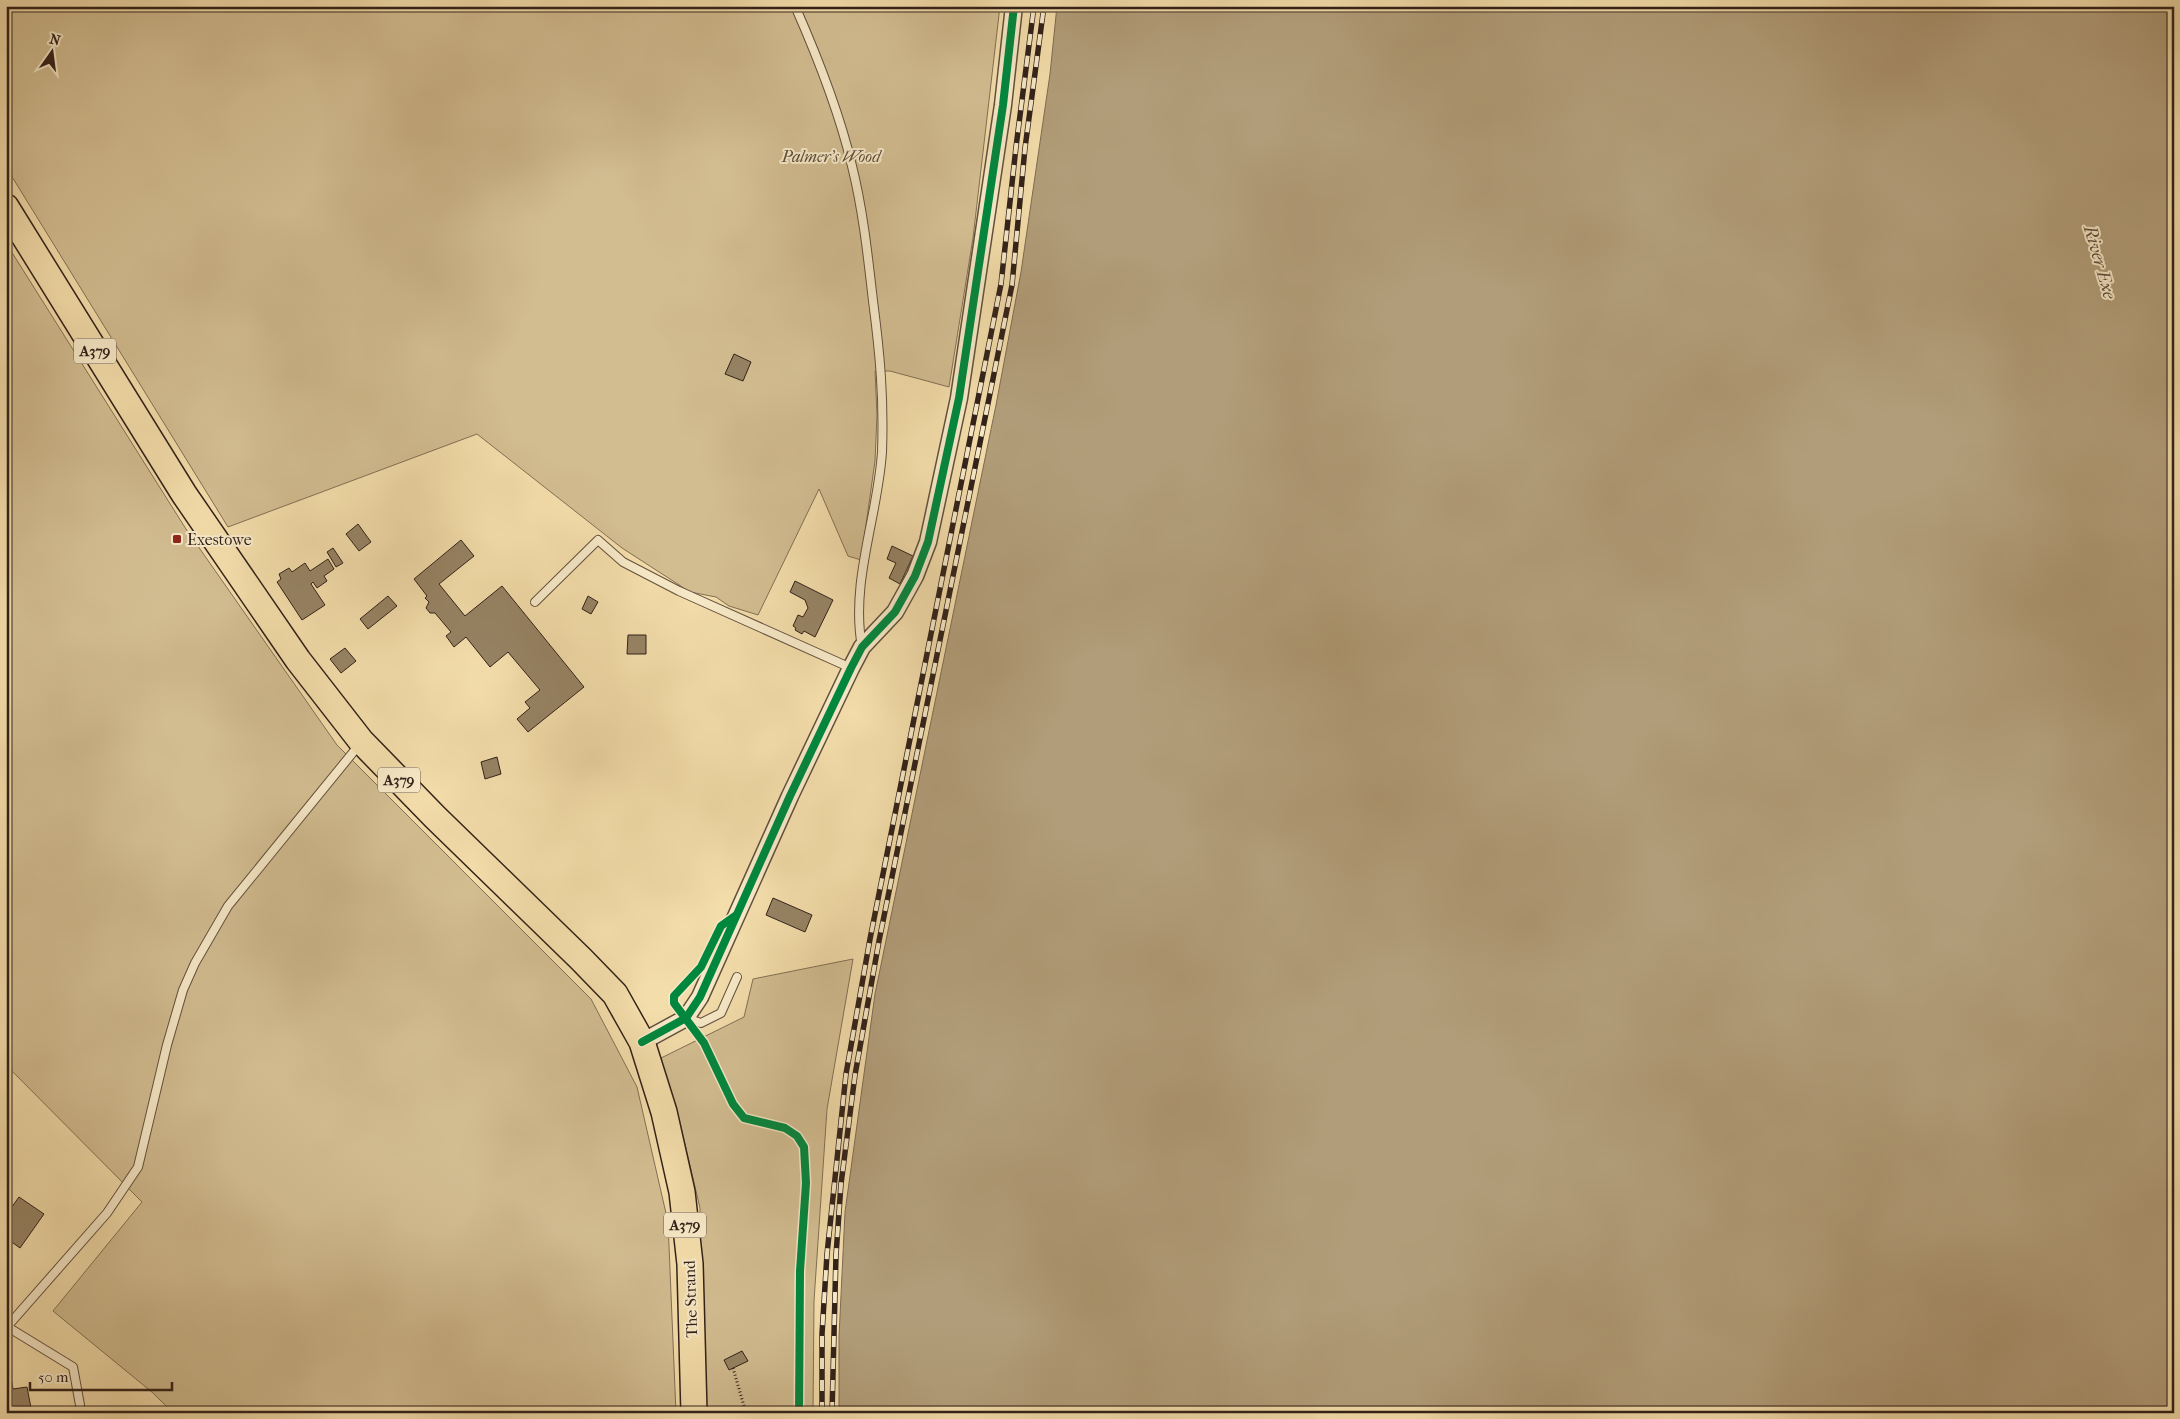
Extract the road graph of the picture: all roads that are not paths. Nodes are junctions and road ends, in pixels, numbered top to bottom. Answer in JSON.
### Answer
{"nodes":[{"id":1,"x":795,"y":6,"type":"edge"},
{"id":2,"x":1014,"y":6,"type":"edge"},
{"id":3,"x":6,"y":207,"type":"edge"},
{"id":4,"x":535,"y":602,"type":"dead end"},
{"id":5,"x":862,"y":647,"type":"junction"},
{"id":6,"x":851,"y":668,"type":"junction"},
{"id":7,"x":362,"y":741,"type":"junction"},
{"id":8,"x":737,"y":977,"type":"dead end"},
{"id":9,"x":686,"y":1018,"type":"junction"},
{"id":10,"x":642,"y":1042,"type":"junction"},
{"id":11,"x":6,"y":1327,"type":"edge"},
{"id":12,"x":80,"y":1405,"type":"dead end"},
{"id":13,"x":694,"y":1413,"type":"edge"}],
"edges":[{"from":1,"to":5,"type":"lane"},
{"from":2,"to":5,"type":"street"},
{"from":3,"to":7,"type":"main road","number":"A379"},
{"from":4,"to":6,"type":"lane"},
{"from":5,"to":6,"type":"street"},
{"from":6,"to":9,"type":"street"},
{"from":7,"to":10,"type":"main road","number":"A379"},
{"from":7,"to":11,"type":"lane"},
{"from":8,"to":9,"type":"lane"},
{"from":9,"to":10,"type":"street"},
{"from":10,"to":13,"type":"main road","name":"The Strand","number":"A379"},
{"from":11,"to":12,"type":"lane"}]}
